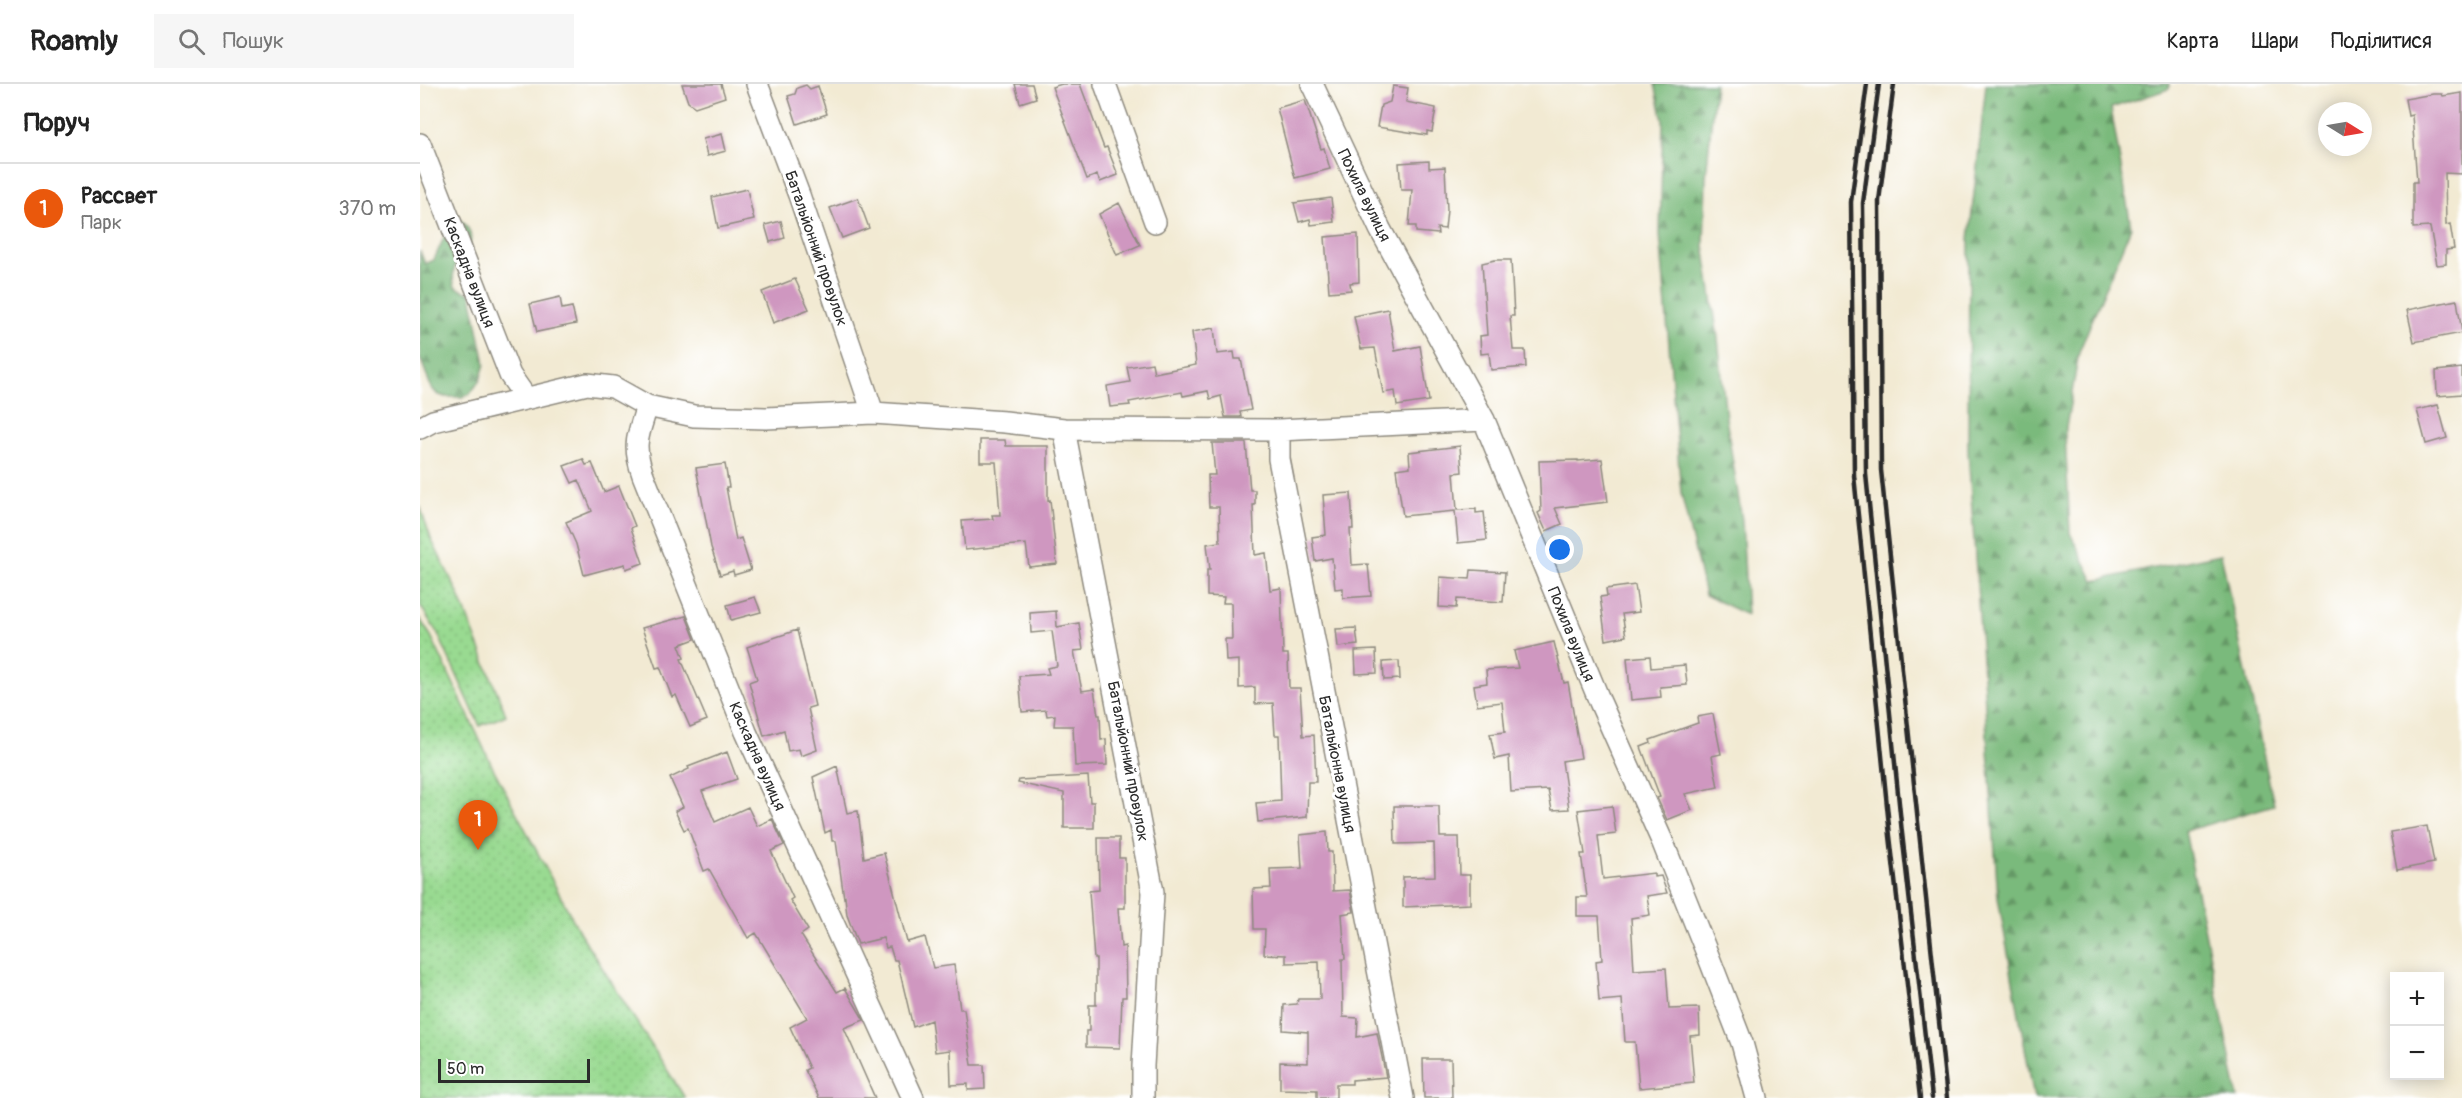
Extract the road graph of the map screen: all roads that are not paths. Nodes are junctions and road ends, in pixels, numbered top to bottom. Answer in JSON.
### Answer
{"nodes":[{"id":1,"x":758,"y":84,"type":"edge"},
{"id":2,"x":1105,"y":84,"type":"edge"},
{"id":3,"x":1312,"y":84,"type":"edge"},
{"id":4,"x":420,"y":144,"type":"edge"},
{"id":5,"x":1155,"y":222,"type":"dead end"},
{"id":6,"x":526,"y":398,"type":"junction"},
{"id":7,"x":647,"y":406,"type":"junction"},
{"id":8,"x":873,"y":413,"type":"junction"},
{"id":9,"x":1484,"y":420,"type":"junction"},
{"id":10,"x":420,"y":428,"type":"edge"},
{"id":11,"x":1064,"y":429,"type":"junction"},
{"id":12,"x":1279,"y":430,"type":"junction"},
{"id":13,"x":913,"y":1098,"type":"edge"},
{"id":14,"x":1143,"y":1098,"type":"edge"},
{"id":15,"x":1403,"y":1098,"type":"edge"},
{"id":16,"x":1757,"y":1098,"type":"edge"}],
"edges":[{"from":1,"to":8,"type":"street","name":"Батальйонний провулок"},
{"from":2,"to":5,"type":"street"},
{"from":3,"to":9,"type":"street","name":"Похила вулиця"},
{"from":4,"to":6,"type":"street","name":"Каскадна вулиця"},
{"from":6,"to":7,"type":"street"},
{"from":6,"to":10,"type":"street"},
{"from":7,"to":8,"type":"street"},
{"from":7,"to":13,"type":"street","name":"Каскадна вулиця"},
{"from":8,"to":11,"type":"street"},
{"from":9,"to":12,"type":"street"},
{"from":9,"to":16,"type":"street","name":"Похила вулиця"},
{"from":11,"to":12,"type":"street"},
{"from":11,"to":14,"type":"street","name":"Батальйонний провулок"},
{"from":12,"to":15,"type":"street","name":"Батальйонна вулиця"}]}
